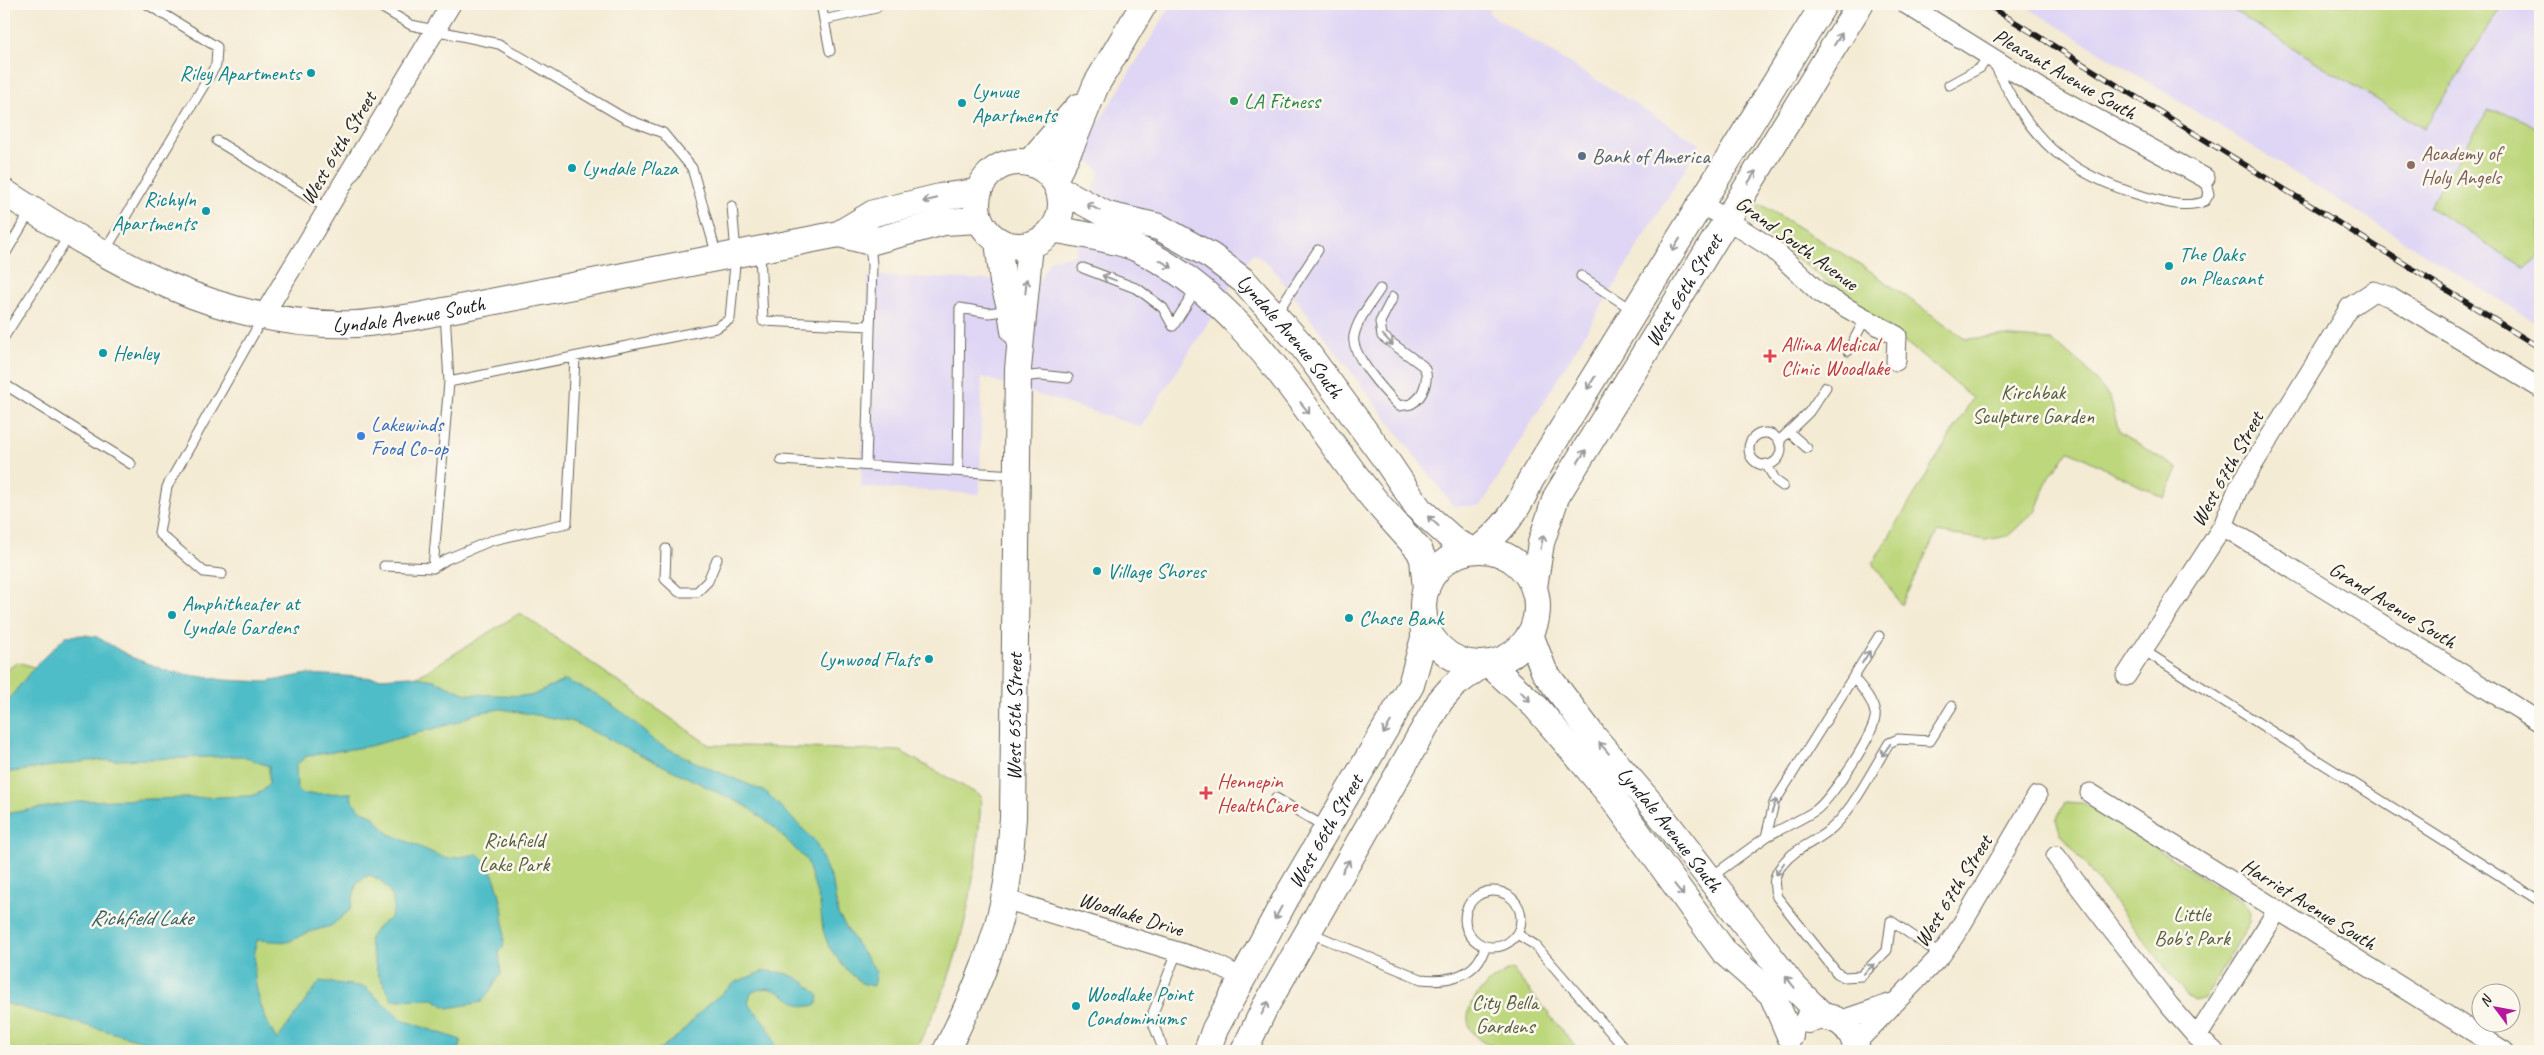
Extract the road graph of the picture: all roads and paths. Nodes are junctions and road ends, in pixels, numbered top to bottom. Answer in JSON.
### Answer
{"nodes":[{"id":1,"x":147,"y":4,"type":"edge"},
{"id":2,"x":376,"y":4,"type":"edge"},
{"id":3,"x":451,"y":4,"type":"edge"},
{"id":4,"x":820,"y":4,"type":"edge"},
{"id":5,"x":879,"y":4,"type":"edge"},
{"id":6,"x":1144,"y":4,"type":"edge"},
{"id":7,"x":1824,"y":4,"type":"edge"},
{"id":8,"x":1860,"y":4,"type":"edge"},
{"id":9,"x":1906,"y":4,"type":"edge"},
{"id":10,"x":824,"y":20,"type":"junction"},
{"id":11,"x":434,"y":31,"type":"junction"},
{"id":12,"x":830,"y":51,"type":"dead end"},
{"id":13,"x":1990,"y":59,"type":"junction"},
{"id":14,"x":1096,"y":84,"type":"junction"},
{"id":15,"x":1949,"y":85,"type":"dead end"},
{"id":16,"x":217,"y":141,"type":"dead end"},
{"id":17,"x":1029,"y":163,"type":"junction"},
{"id":18,"x":2205,"y":178,"type":"joint"},
{"id":19,"x":1056,"y":185,"type":"junction"},
{"id":20,"x":4,"y":192,"type":"edge"},
{"id":21,"x":978,"y":192,"type":"junction"},
{"id":22,"x":1702,"y":204,"type":"junction"},
{"id":23,"x":732,"y":206,"type":"dead end"},
{"id":24,"x":328,"y":208,"type":"junction"},
{"id":25,"x":31,"y":209,"type":"junction"},
{"id":26,"x":1727,"y":218,"type":"junction"},
{"id":27,"x":980,"y":220,"type":"junction"},
{"id":28,"x":1053,"y":229,"type":"junction"},
{"id":29,"x":70,"y":234,"type":"junction"},
{"id":30,"x":839,"y":234,"type":"junction"},
{"id":31,"x":998,"y":241,"type":"junction"},
{"id":32,"x":870,"y":242,"type":"junction"},
{"id":33,"x":1030,"y":246,"type":"junction"},
{"id":34,"x":1318,"y":250,"type":"dead end"},
{"id":35,"x":738,"y":252,"type":"junction"},
{"id":36,"x":103,"y":254,"type":"junction"},
{"id":37,"x":4,"y":256,"type":"edge"},
{"id":38,"x":1083,"y":268,"type":"dead end"},
{"id":39,"x":1581,"y":276,"type":"dead end"},
{"id":40,"x":1198,"y":286,"type":"junction"},
{"id":41,"x":1380,"y":289,"type":"dead end"},
{"id":42,"x":1393,"y":297,"type":"dead end"},
{"id":43,"x":445,"y":310,"type":"junction"},
{"id":44,"x":1011,"y":310,"type":"junction"},
{"id":45,"x":1635,"y":311,"type":"junction"},
{"id":46,"x":1276,"y":314,"type":"junction"},
{"id":47,"x":263,"y":316,"type":"junction"},
{"id":48,"x":1865,"y":319,"type":"junction"},
{"id":49,"x":870,"y":326,"type":"junction"},
{"id":50,"x":4,"y":337,"type":"edge"},
{"id":51,"x":1848,"y":351,"type":"dead end"},
{"id":52,"x":575,"y":356,"type":"junction"},
{"id":53,"x":1896,"y":360,"type":"dead end"},
{"id":54,"x":1018,"y":373,"type":"junction"},
{"id":55,"x":1068,"y":378,"type":"dead end"},
{"id":56,"x":449,"y":382,"type":"junction"},
{"id":57,"x":4,"y":384,"type":"edge"},
{"id":58,"x":1826,"y":387,"type":"dead end"},
{"id":59,"x":2540,"y":388,"type":"edge"},
{"id":60,"x":1789,"y":432,"type":"junction"},
{"id":61,"x":1779,"y":441,"type":"junction"},
{"id":62,"x":1807,"y":448,"type":"dead end"},
{"id":63,"x":781,"y":460,"type":"dead end"},
{"id":64,"x":131,"y":464,"type":"dead end"},
{"id":65,"x":1766,"y":464,"type":"junction"},
{"id":66,"x":866,"y":465,"type":"junction"},
{"id":67,"x":958,"y":470,"type":"junction"},
{"id":68,"x":1017,"y":475,"type":"junction"},
{"id":69,"x":1783,"y":486,"type":"dead end"},
{"id":70,"x":2223,"y":526,"type":"junction"},
{"id":71,"x":666,"y":548,"type":"dead end"},
{"id":72,"x":1475,"y":550,"type":"junction"},
{"id":73,"x":717,"y":559,"type":"dead end"},
{"id":74,"x":384,"y":566,"type":"dead end"},
{"id":75,"x":433,"y":568,"type":"junction"},
{"id":76,"x":222,"y":574,"type":"dead end"},
{"id":77,"x":1534,"y":587,"type":"junction"},
{"id":78,"x":1424,"y":598,"type":"junction"},
{"id":79,"x":1530,"y":634,"type":"junction"},
{"id":80,"x":1879,"y":636,"type":"dead end"},
{"id":81,"x":2143,"y":650,"type":"junction"},
{"id":82,"x":1486,"y":664,"type":"junction"},
{"id":83,"x":2126,"y":676,"type":"dead end"},
{"id":84,"x":1853,"y":677,"type":"junction"},
{"id":85,"x":1952,"y":706,"type":"dead end"},
{"id":86,"x":2540,"y":722,"type":"edge"},
{"id":87,"x":2090,"y":793,"type":"dead end"},
{"id":88,"x":2037,"y":796,"type":"dead end"},
{"id":89,"x":1276,"y":798,"type":"dead end"},
{"id":90,"x":1630,"y":823,"type":"junction"},
{"id":91,"x":1327,"y":828,"type":"junction"},
{"id":92,"x":1766,"y":837,"type":"junction"},
{"id":93,"x":2056,"y":856,"type":"dead end"},
{"id":94,"x":1710,"y":878,"type":"junction"},
{"id":95,"x":1004,"y":899,"type":"junction"},
{"id":96,"x":2540,"y":901,"type":"edge"},
{"id":97,"x":2277,"y":911,"type":"junction"},
{"id":98,"x":1308,"y":932,"type":"junction"},
{"id":99,"x":1517,"y":934,"type":"junction"},
{"id":100,"x":1485,"y":946,"type":"junction"},
{"id":101,"x":1177,"y":952,"type":"junction"},
{"id":102,"x":1941,"y":955,"type":"junction"},
{"id":103,"x":1242,"y":978,"type":"junction"},
{"id":104,"x":1895,"y":1002,"type":"junction"},
{"id":105,"x":1832,"y":1019,"type":"junction"},
{"id":106,"x":2197,"y":1037,"type":"junction"},
{"id":107,"x":1788,"y":1044,"type":"edge"},
{"id":108,"x":1856,"y":1047,"type":"edge"},
{"id":109,"x":946,"y":1051,"type":"edge"},
{"id":110,"x":1164,"y":1051,"type":"edge"},
{"id":111,"x":1207,"y":1051,"type":"edge"},
{"id":112,"x":1244,"y":1051,"type":"edge"},
{"id":113,"x":1627,"y":1051,"type":"edge"},
{"id":114,"x":2214,"y":1051,"type":"edge"},
{"id":115,"x":2504,"y":1051,"type":"edge"}],
"edges":[{"from":1,"to":36,"type":"lane"},
{"from":2,"to":11,"type":"lane"},
{"from":3,"to":11,"type":"street","name":"West 64th Street"},
{"from":4,"to":10,"type":"lane"},
{"from":5,"to":10,"type":"lane"},
{"from":6,"to":14,"type":"main road"},
{"from":7,"to":22,"type":"main road","name":"West 66th Street"},
{"from":26,"to":8,"type":"main road","name":"West 66th Street","one_way":true},
{"from":9,"to":13,"type":"street","name":"Pleasant Avenue South"},
{"from":10,"to":12,"type":"lane"},
{"from":11,"to":24,"type":"street","name":"West 64th Street"},
{"from":11,"to":35,"type":"lane"},
{"from":13,"to":15,"type":"lane"},
{"from":13,"to":18,"type":"street","name":"Pleasant Avenue South"},
{"from":13,"to":18,"type":"lane"},
{"from":14,"to":17,"type":"main road"},
{"from":14,"to":19,"type":"main road"},
{"from":16,"to":24,"type":"lane"},
{"from":17,"to":19,"type":"main road","name":"Lyndale Avenue South"},
{"from":17,"to":21,"type":"main road"},
{"from":19,"to":28,"type":"main road"},
{"from":46,"to":19,"type":"main road","name":"Lyndale Avenue South","one_way":true},
{"from":20,"to":25,"type":"main road","name":"Lyndale Avenue South"},
{"from":21,"to":27,"type":"main road"},
{"from":21,"to":30,"type":"main road","name":"Lyndale Avenue South","one_way":true},
{"from":22,"to":26,"type":"street","name":"Grand South Avenue"},
{"from":22,"to":45,"type":"main road","name":"West 66th Street","one_way":true},
{"from":23,"to":35,"type":"lane"},
{"from":24,"to":47,"type":"street","name":"West 64th Street"},
{"from":25,"to":29,"type":"main road","name":"Lyndale Avenue South"},
{"from":25,"to":37,"type":"lane"},
{"from":26,"to":48,"type":"street","name":"Grand South Avenue"},
{"from":77,"to":26,"type":"main road","name":"West 66th Street","one_way":true},
{"from":27,"to":31,"type":"main road"},
{"from":27,"to":32,"type":"main road","name":"Lyndale Avenue South"},
{"from":28,"to":33,"type":"main road"},
{"from":28,"to":40,"type":"main road","name":"Lyndale Avenue South","one_way":true},
{"from":29,"to":36,"type":"main road","name":"Lyndale Avenue South"},
{"from":29,"to":50,"type":"lane"},
{"from":30,"to":32,"type":"main road","name":"Lyndale Avenue South"},
{"from":30,"to":35,"type":"main road","name":"Lyndale Avenue South"},
{"from":31,"to":33,"type":"main road"},
{"from":31,"to":44,"type":"main road","name":"West 65th Street"},
{"from":32,"to":49,"type":"lane"},
{"from":54,"to":33,"type":"main road","name":"West 65th Street","one_way":true},
{"from":34,"to":46,"type":"lane"},
{"from":35,"to":43,"type":"main road","name":"Lyndale Avenue South"},
{"from":35,"to":49,"type":"lane"},
{"from":35,"to":52,"type":"lane"},
{"from":36,"to":47,"type":"main road","name":"Lyndale Avenue South"},
{"from":40,"to":38,"type":"lane","one_way":true},
{"from":39,"to":45,"type":"lane"},
{"from":40,"to":78,"type":"main road","name":"Lyndale Avenue South","one_way":true},
{"from":42,"to":41,"type":"lane","one_way":true},
{"from":43,"to":47,"type":"main road","name":"Lyndale Avenue South"},
{"from":43,"to":56,"type":"lane"},
{"from":44,"to":54,"type":"main road","name":"West 65th Street"},
{"from":44,"to":67,"type":"lane"},
{"from":45,"to":72,"type":"main road","name":"West 66th Street","one_way":true},
{"from":72,"to":46,"type":"main road","name":"Lyndale Avenue South","one_way":true},
{"from":47,"to":76,"type":"lane"},
{"from":48,"to":51,"type":"lane"},
{"from":48,"to":53,"type":"street","name":"Grand South Avenue"},
{"from":49,"to":66,"type":"lane"},
{"from":52,"to":56,"type":"lane"},
{"from":52,"to":75,"type":"lane"},
{"from":54,"to":55,"type":"lane"},
{"from":54,"to":68,"type":"main road","name":"West 65th Street"},
{"from":56,"to":75,"type":"lane"},
{"from":57,"to":64,"type":"lane"},
{"from":58,"to":60,"type":"lane"},
{"from":59,"to":70,"type":"street","name":"West 67th Street"},
{"from":60,"to":61,"type":"lane"},
{"from":60,"to":62,"type":"lane"},
{"from":61,"to":65,"type":"lane"},
{"from":61,"to":65,"type":"lane"},
{"from":63,"to":66,"type":"lane"},
{"from":65,"to":69,"type":"lane"},
{"from":66,"to":67,"type":"lane"},
{"from":67,"to":68,"type":"lane"},
{"from":68,"to":95,"type":"main road","name":"West 65th Street"},
{"from":70,"to":81,"type":"street","name":"West 67th Street"},
{"from":70,"to":86,"type":"street","name":"Grand Avenue South"},
{"from":71,"to":73,"type":"lane"},
{"from":72,"to":77,"type":"main road"},
{"from":72,"to":78,"type":"main road"},
{"from":74,"to":75,"type":"lane"},
{"from":77,"to":79,"type":"main road"},
{"from":78,"to":82,"type":"main road"},
{"from":78,"to":91,"type":"main road","name":"West 66th Street","one_way":true},
{"from":79,"to":82,"type":"main road"},
{"from":94,"to":79,"type":"main road","name":"Lyndale Avenue South","one_way":true},
{"from":84,"to":80,"type":"lane","one_way":true},
{"from":81,"to":83,"type":"street","name":"West 67th Street"},
{"from":81,"to":96,"type":"lane"},
{"from":82,"to":90,"type":"main road","name":"Lyndale Avenue South","one_way":true},
{"from":98,"to":82,"type":"main road","name":"West 66th Street","one_way":true},
{"from":92,"to":84,"type":"lane","one_way":true},
{"from":84,"to":92,"type":"lane"},
{"from":85,"to":102,"type":"lane","one_way":true},
{"from":87,"to":97,"type":"street","name":"Harriet Avenue South"},
{"from":88,"to":102,"type":"street","name":"West 67th Street"},
{"from":89,"to":91,"type":"lane"},
{"from":90,"to":94,"type":"main road"},
{"from":90,"to":107,"type":"main road","name":"Lyndale Avenue South","one_way":true},
{"from":91,"to":103,"type":"main road","name":"West 66th Street","one_way":true},
{"from":92,"to":94,"type":"lane"},
{"from":93,"to":106,"type":"street"},
{"from":105,"to":94,"type":"main road","name":"Lyndale Avenue South","one_way":true},
{"from":95,"to":101,"type":"street","name":"Woodlake Drive"},
{"from":95,"to":109,"type":"main road","name":"West 65th Street"},
{"from":97,"to":106,"type":"street"},
{"from":97,"to":115,"type":"street","name":"Harriet Avenue South"},
{"from":98,"to":100,"type":"lane"},
{"from":112,"to":98,"type":"main road","name":"West 66th Street","one_way":true},
{"from":99,"to":100,"type":"lane"},
{"from":99,"to":100,"type":"lane"},
{"from":99,"to":113,"type":"lane"},
{"from":101,"to":103,"type":"street","name":"Woodlake Drive"},
{"from":101,"to":110,"type":"lane"},
{"from":102,"to":104,"type":"street","name":"West 67th Street"},
{"from":103,"to":111,"type":"main road","name":"West 66th Street"},
{"from":104,"to":105,"type":"street","name":"West 67th Street"},
{"from":104,"to":108,"type":"street","name":"West 67th Street"},
{"from":105,"to":107,"type":"main road","name":"Lyndale Avenue South"},
{"from":105,"to":108,"type":"main road","name":"Lyndale Avenue South"},
{"from":106,"to":114,"type":"street"}]}
